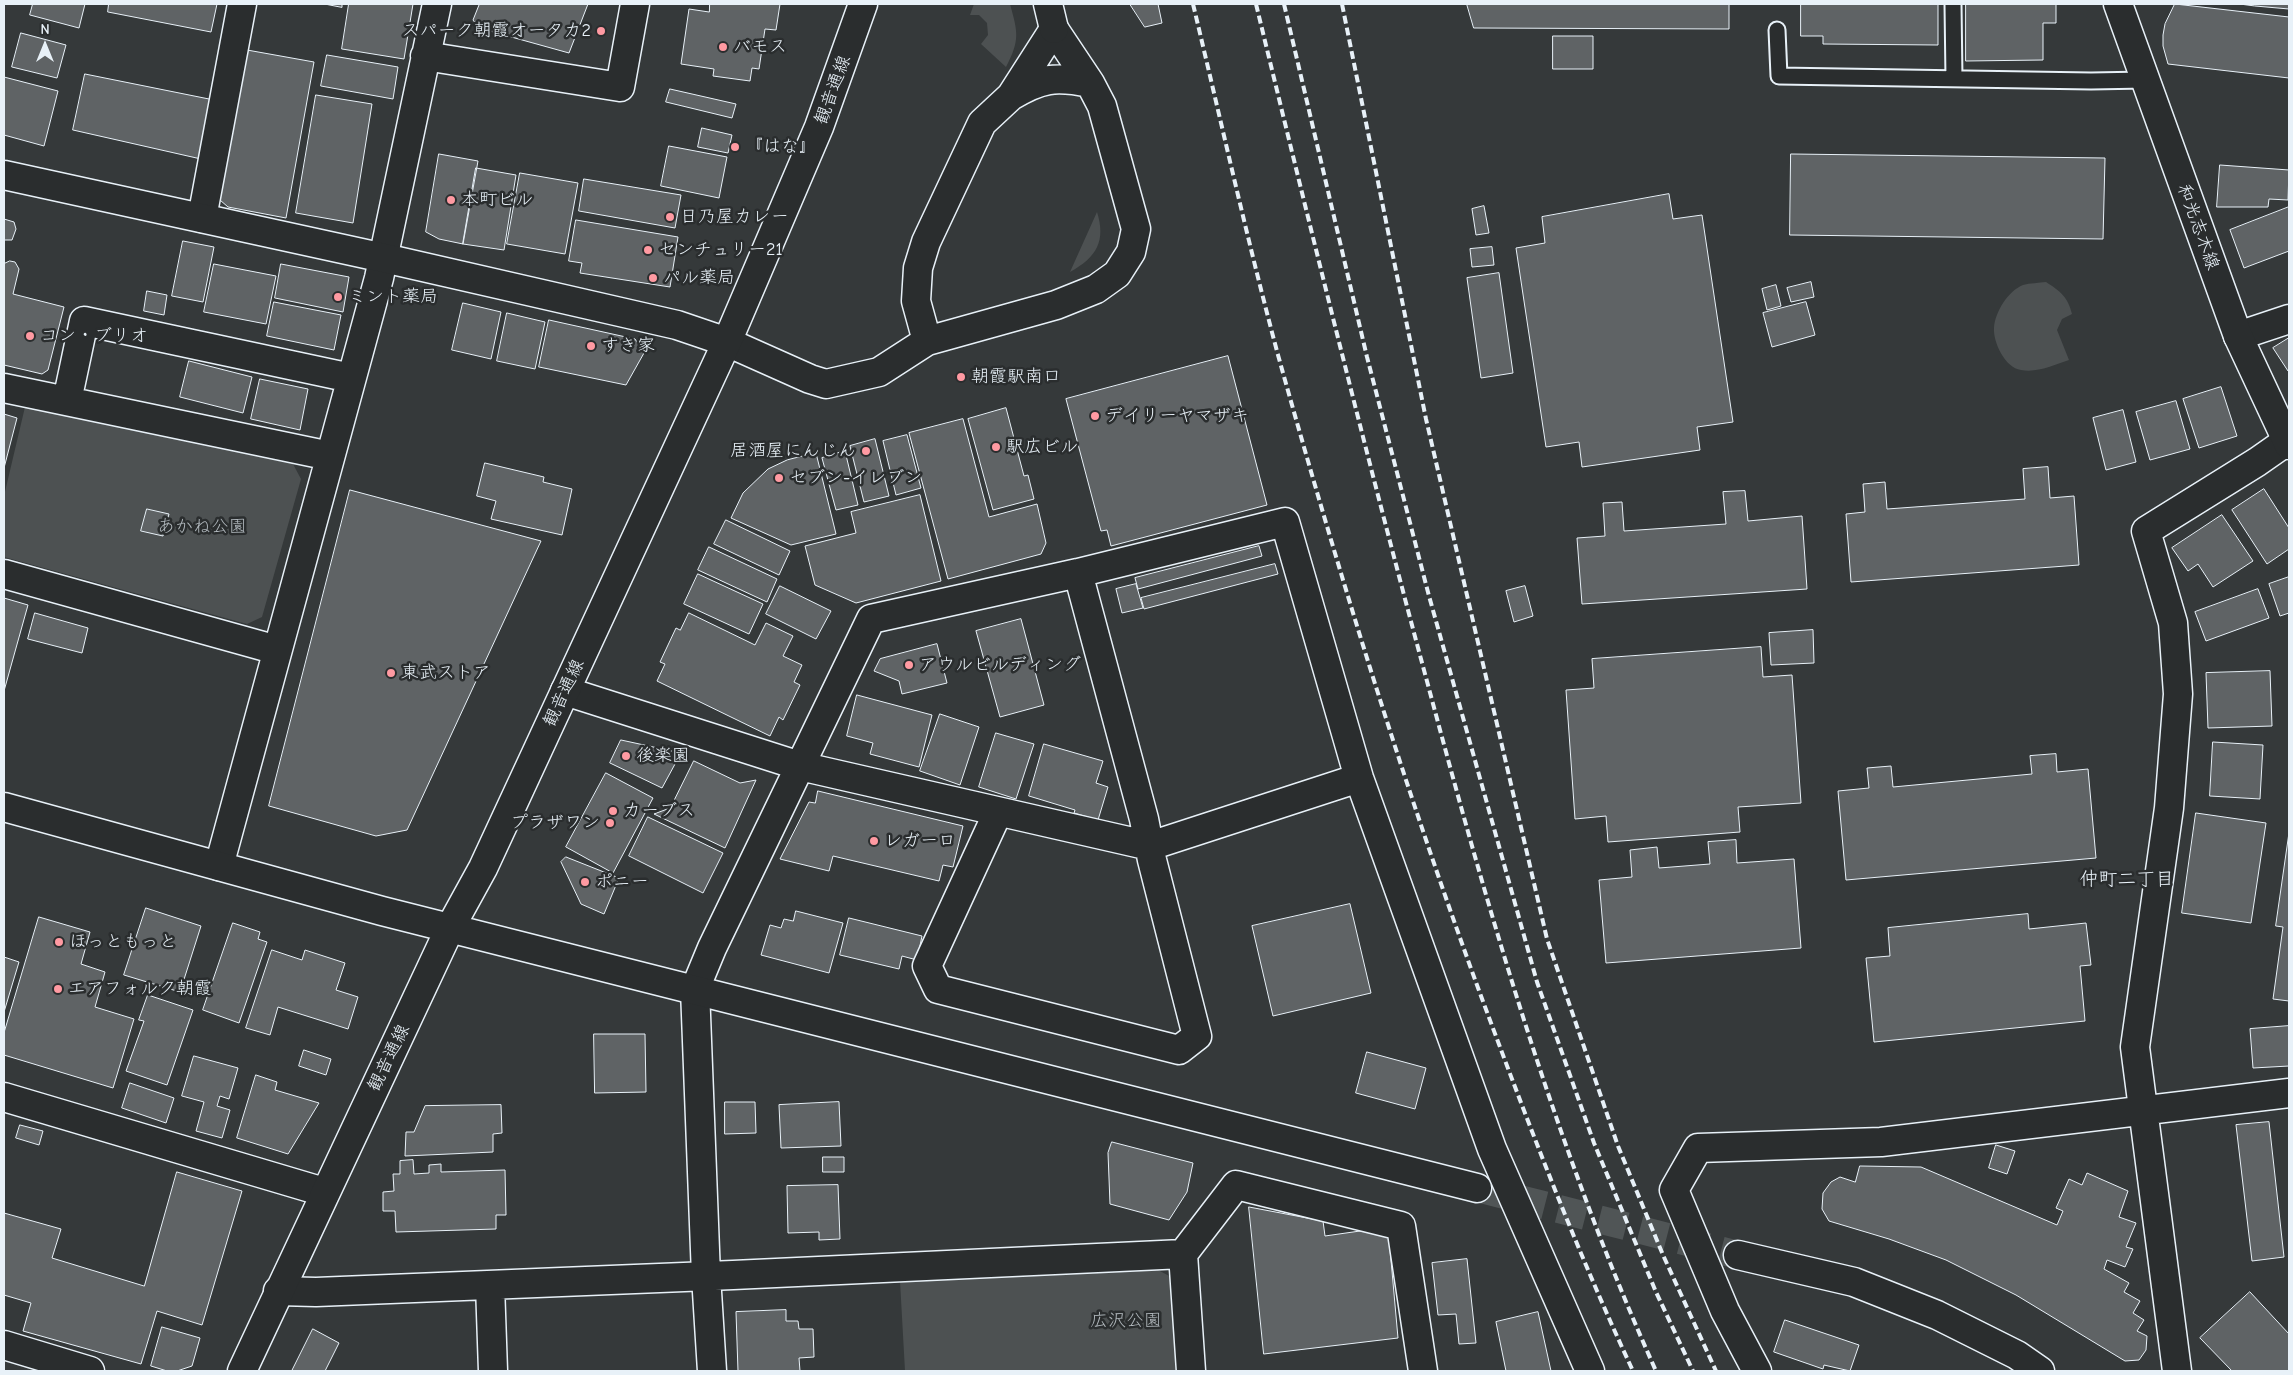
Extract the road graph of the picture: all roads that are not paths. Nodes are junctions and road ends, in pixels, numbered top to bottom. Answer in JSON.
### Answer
{"nodes":[{"id":1,"x":242,"y":4,"type":"edge"},
{"id":2,"x":437,"y":4,"type":"edge"},
{"id":3,"x":634,"y":4,"type":"edge"},
{"id":4,"x":863,"y":4,"type":"edge"},
{"id":5,"x":1953,"y":4,"type":"edge"},
{"id":6,"x":2118,"y":4,"type":"edge"},
{"id":7,"x":1051,"y":16,"type":"edge"},
{"id":8,"x":1778,"y":30,"type":"dead end"},
{"id":9,"x":425,"y":56,"type":"junction"},
{"id":10,"x":1954,"y":79,"type":"junction"},
{"id":11,"x":2145,"y":80,"type":"junction"},
{"id":12,"x":1090,"y":82,"type":"junction"},
{"id":13,"x":1011,"y":96,"type":"junction"},
{"id":14,"x":4,"y":175,"type":"edge"},
{"id":15,"x":202,"y":218,"type":"junction"},
{"id":16,"x":384,"y":258,"type":"junction"},
{"id":17,"x":2289,"y":319,"type":"edge"},
{"id":18,"x":2238,"y":336,"type":"junction"},
{"id":19,"x":926,"y":341,"type":"junction"},
{"id":20,"x":727,"y":342,"type":"junction"},
{"id":21,"x":351,"y":378,"type":"junction"},
{"id":22,"x":4,"y":388,"type":"edge"},
{"id":23,"x":67,"y":401,"type":"junction"},
{"id":24,"x":2288,"y":443,"type":"edge"},
{"id":25,"x":330,"y":456,"type":"junction"},
{"id":26,"x":1078,"y":573,"type":"junction"},
{"id":27,"x":4,"y":574,"type":"edge"},
{"id":28,"x":278,"y":650,"type":"junction"},
{"id":29,"x":565,"y":691,"type":"junction"},
{"id":30,"x":800,"y":766,"type":"junction"},
{"id":31,"x":1359,"y":778,"type":"junction"},
{"id":32,"x":4,"y":807,"type":"edge"},
{"id":33,"x":998,"y":812,"type":"junction"},
{"id":34,"x":1150,"y":846,"type":"junction"},
{"id":35,"x":219,"y":866,"type":"junction"},
{"id":36,"x":450,"y":928,"type":"junction"},
{"id":37,"x":695,"y":990,"type":"junction"},
{"id":38,"x":2289,"y":1093,"type":"edge"},
{"id":39,"x":4,"y":1097,"type":"edge"},
{"id":40,"x":2143,"y":1109,"type":"junction"},
{"id":41,"x":1477,"y":1188,"type":"tunnel mouth"},
{"id":42,"x":324,"y":1192,"type":"junction"},
{"id":43,"x":1183,"y":1254,"type":"junction"},
{"id":44,"x":1738,"y":1255,"type":"tunnel mouth"},
{"id":45,"x":706,"y":1276,"type":"junction"},
{"id":46,"x":490,"y":1285,"type":"junction"},
{"id":47,"x":278,"y":1291,"type":"junction"},
{"id":48,"x":4,"y":1345,"type":"edge"},
{"id":49,"x":90,"y":1371,"type":"edge"},
{"id":50,"x":242,"y":1371,"type":"edge"},
{"id":51,"x":493,"y":1371,"type":"edge"},
{"id":52,"x":712,"y":1371,"type":"edge"},
{"id":53,"x":1190,"y":1371,"type":"edge"},
{"id":54,"x":1423,"y":1371,"type":"edge"},
{"id":55,"x":1590,"y":1371,"type":"edge"},
{"id":56,"x":1757,"y":1371,"type":"edge"},
{"id":57,"x":2040,"y":1371,"type":"edge"},
{"id":58,"x":2177,"y":1371,"type":"edge"}],
"edges":[{"from":1,"to":15,"type":"street"},
{"from":2,"to":9,"type":"street"},
{"from":3,"to":9,"type":"street"},
{"from":4,"to":20,"type":"street","name":"観音通線"},
{"from":5,"to":10,"type":"lane"},
{"from":6,"to":11,"type":"street","name":"和光志木線"},
{"from":7,"to":12,"type":"street"},
{"from":7,"to":13,"type":"street"},
{"from":8,"to":10,"type":"lane"},
{"from":9,"to":16,"type":"street"},
{"from":10,"to":11,"type":"lane"},
{"from":11,"to":18,"type":"street","name":"和光志木線"},
{"from":12,"to":13,"type":"street"},
{"from":12,"to":19,"type":"street"},
{"from":13,"to":19,"type":"street"},
{"from":14,"to":15,"type":"street"},
{"from":15,"to":16,"type":"street"},
{"from":16,"to":20,"type":"street"},
{"from":16,"to":21,"type":"street"},
{"from":17,"to":18,"type":"street"},
{"from":18,"to":24,"type":"street","name":"和光志木線"},
{"from":19,"to":20,"type":"street"},
{"from":20,"to":29,"type":"street","name":"観音通線"},
{"from":21,"to":23,"type":"street"},
{"from":21,"to":25,"type":"street"},
{"from":22,"to":23,"type":"street"},
{"from":23,"to":25,"type":"street"},
{"from":24,"to":40,"type":"street"},
{"from":25,"to":28,"type":"street"},
{"from":26,"to":30,"type":"street"},
{"from":26,"to":31,"type":"street"},
{"from":26,"to":34,"type":"street"},
{"from":27,"to":28,"type":"street"},
{"from":28,"to":35,"type":"street"},
{"from":29,"to":30,"type":"street"},
{"from":29,"to":36,"type":"street","name":"観音通線"},
{"from":30,"to":33,"type":"street"},
{"from":30,"to":37,"type":"street"},
{"from":31,"to":34,"type":"street"},
{"from":31,"to":55,"type":"street"},
{"from":32,"to":35,"type":"street"},
{"from":33,"to":34,"type":"street"},
{"from":33,"to":34,"type":"street"},
{"from":35,"to":36,"type":"street"},
{"from":36,"to":37,"type":"street"},
{"from":36,"to":42,"type":"street","name":"観音通線"},
{"from":37,"to":41,"type":"street"},
{"from":37,"to":45,"type":"street"},
{"from":38,"to":40,"type":"street"},
{"from":39,"to":42,"type":"street"},
{"from":40,"to":56,"type":"street"},
{"from":40,"to":58,"type":"street"},
{"from":42,"to":47,"type":"street","name":"観音通線"},
{"from":43,"to":45,"type":"street"},
{"from":43,"to":53,"type":"street"},
{"from":43,"to":54,"type":"street"},
{"from":44,"to":57,"type":"street"},
{"from":45,"to":46,"type":"street"},
{"from":45,"to":52,"type":"street"},
{"from":46,"to":47,"type":"street"},
{"from":46,"to":51,"type":"street"},
{"from":47,"to":50,"type":"street","name":"観音通線"},
{"from":48,"to":49,"type":"street"}]}
